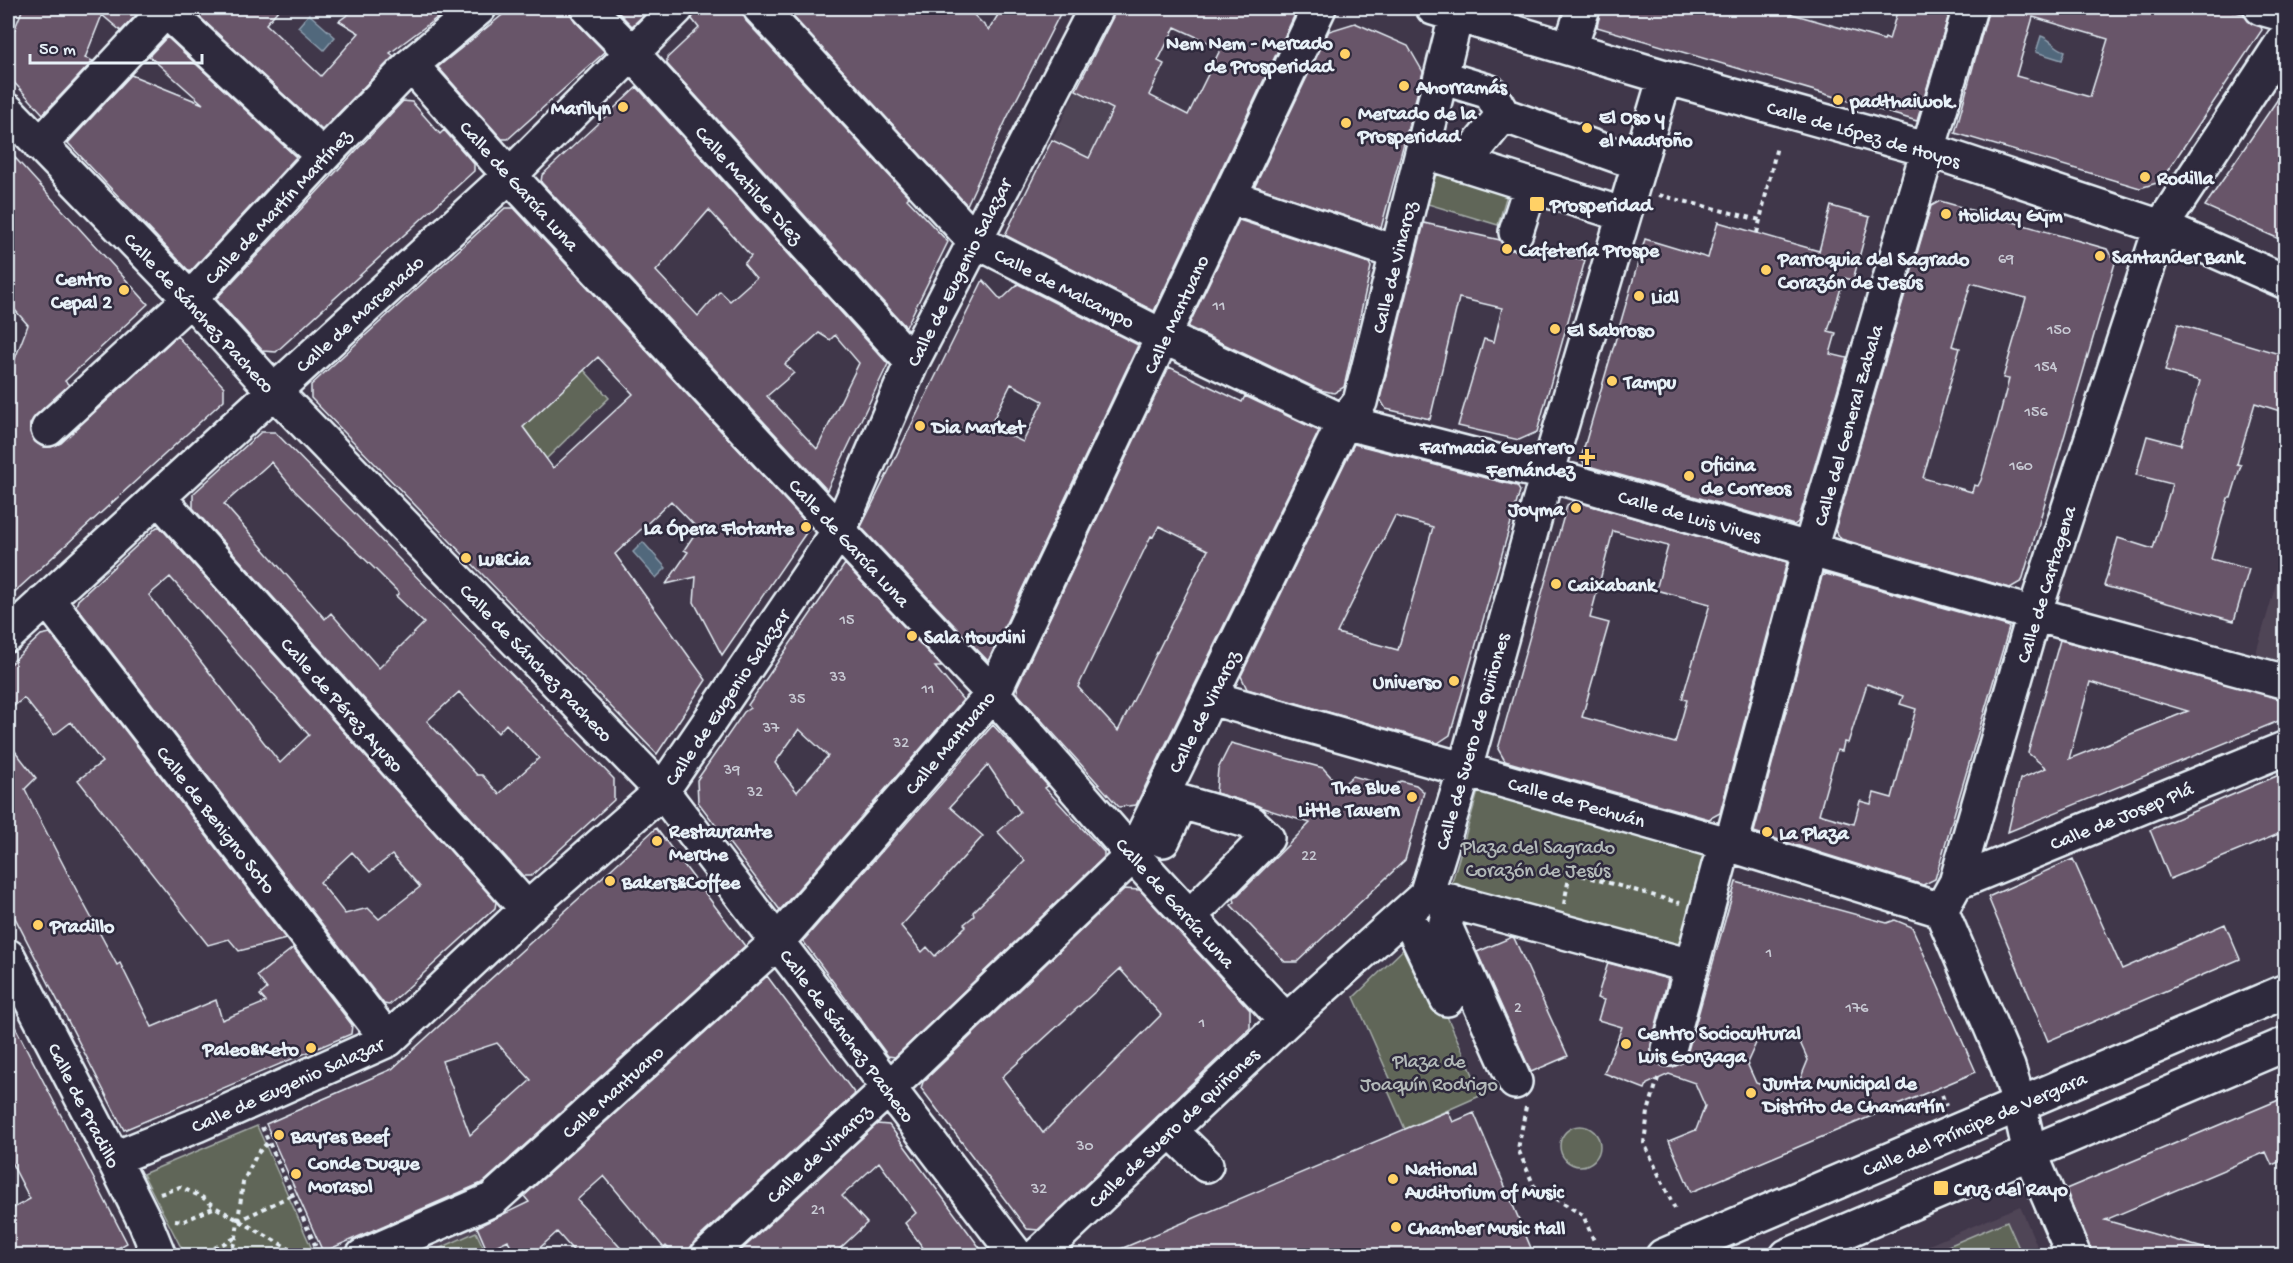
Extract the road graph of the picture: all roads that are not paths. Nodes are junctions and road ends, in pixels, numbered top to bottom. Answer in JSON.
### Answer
{"nodes":[{"id":1,"x":479,"y":8,"type":"edge"},
{"id":2,"x":588,"y":8,"type":"edge"},
{"id":3,"x":676,"y":8,"type":"edge"},
{"id":4,"x":760,"y":8,"type":"edge"},
{"id":5,"x":1096,"y":8,"type":"edge"},
{"id":6,"x":1319,"y":8,"type":"edge"},
{"id":7,"x":1583,"y":8,"type":"edge"},
{"id":8,"x":1970,"y":8,"type":"edge"},
{"id":9,"x":2261,"y":8,"type":"edge"},
{"id":10,"x":167,"y":9,"type":"edge"},
{"id":11,"x":1444,"y":12,"type":"edge"},
{"id":12,"x":2286,"y":15,"type":"edge"},
{"id":13,"x":2286,"y":38,"type":"edge"},
{"id":14,"x":1570,"y":48,"type":"junction"},
{"id":15,"x":631,"y":52,"type":"junction"},
{"id":16,"x":411,"y":65,"type":"junction"},
{"id":17,"x":1665,"y":77,"type":"junction"},
{"id":18,"x":1454,"y":81,"type":"dead end"},
{"id":19,"x":8,"y":111,"type":"edge"},
{"id":20,"x":1503,"y":115,"type":"junction"},
{"id":21,"x":40,"y":145,"type":"junction"},
{"id":22,"x":1929,"y":150,"type":"junction"},
{"id":23,"x":323,"y":156,"type":"junction"},
{"id":24,"x":1621,"y":158,"type":"dead end"},
{"id":25,"x":510,"y":175,"type":"junction"},
{"id":26,"x":1531,"y":185,"type":"junction"},
{"id":27,"x":1230,"y":197,"type":"junction"},
{"id":28,"x":1606,"y":209,"type":"dead end"},
{"id":29,"x":2161,"y":227,"type":"junction"},
{"id":30,"x":1516,"y":232,"type":"dead end"},
{"id":31,"x":974,"y":240,"type":"junction"},
{"id":32,"x":1380,"y":247,"type":"dead end"},
{"id":33,"x":2286,"y":282,"type":"edge"},
{"id":34,"x":190,"y":299,"type":"junction"},
{"id":35,"x":1164,"y":337,"type":"junction"},
{"id":36,"x":912,"y":362,"type":"junction"},
{"id":37,"x":274,"y":391,"type":"junction"},
{"id":38,"x":1344,"y":422,"type":"junction"},
{"id":39,"x":48,"y":429,"type":"dead end"},
{"id":40,"x":1547,"y":474,"type":"junction"},
{"id":41,"x":159,"y":498,"type":"junction"},
{"id":42,"x":838,"y":531,"type":"junction"},
{"id":43,"x":1810,"y":549,"type":"junction"},
{"id":44,"x":43,"y":602,"type":"junction"},
{"id":45,"x":2034,"y":614,"type":"junction"},
{"id":46,"x":8,"y":635,"type":"edge"},
{"id":47,"x":2286,"y":682,"type":"edge"},
{"id":48,"x":993,"y":694,"type":"junction"},
{"id":49,"x":1211,"y":698,"type":"junction"},
{"id":50,"x":2286,"y":748,"type":"edge"},
{"id":51,"x":1465,"y":769,"type":"junction"},
{"id":52,"x":662,"y":791,"type":"junction"},
{"id":53,"x":1144,"y":850,"type":"junction"},
{"id":54,"x":1725,"y":855,"type":"junction"},
{"id":55,"x":1203,"y":903,"type":"dead end"},
{"id":56,"x":1425,"y":903,"type":"junction"},
{"id":57,"x":527,"y":909,"type":"junction"},
{"id":58,"x":1943,"y":913,"type":"junction"},
{"id":59,"x":777,"y":942,"type":"junction"},
{"id":60,"x":8,"y":956,"type":"edge"},
{"id":61,"x":1691,"y":966,"type":"junction"},
{"id":62,"x":2286,"y":992,"type":"edge"},
{"id":63,"x":1453,"y":996,"type":"dead end"},
{"id":64,"x":1286,"y":1021,"type":"junction"},
{"id":65,"x":387,"y":1040,"type":"junction"},
{"id":66,"x":2286,"y":1044,"type":"edge"},
{"id":67,"x":1664,"y":1063,"type":"road end"},
{"id":68,"x":1515,"y":1082,"type":"road end"},
{"id":69,"x":889,"y":1088,"type":"junction"},
{"id":70,"x":2019,"y":1104,"type":"junction"},
{"id":71,"x":1170,"y":1130,"type":"junction"},
{"id":72,"x":2030,"y":1153,"type":"junction"},
{"id":73,"x":111,"y":1154,"type":"junction"},
{"id":74,"x":1206,"y":1165,"type":"dead end"},
{"id":75,"x":159,"y":1256,"type":"edge"},
{"id":76,"x":363,"y":1256,"type":"edge"},
{"id":77,"x":707,"y":1256,"type":"edge"},
{"id":78,"x":1017,"y":1256,"type":"edge"},
{"id":79,"x":1037,"y":1256,"type":"edge"},
{"id":80,"x":1663,"y":1256,"type":"edge"},
{"id":81,"x":1787,"y":1256,"type":"edge"},
{"id":82,"x":2074,"y":1256,"type":"edge"}],
"edges":[{"from":1,"to":16,"type":"street","name":"Calle de Martín Martínez"},
{"from":2,"to":15,"type":"street","name":"Calle Matilde Díez"},
{"from":3,"to":15,"type":"street","name":"Calle de Marcenado"},
{"from":4,"to":31,"type":"street","name":"Calle de Malcampo"},
{"from":5,"to":31,"type":"street","name":"Calle de Eugenio Salazar"},
{"from":6,"to":27,"type":"street","name":"Calle Mantuano"},
{"from":7,"to":14,"type":"street"},
{"from":8,"to":22,"type":"street","name":"Calle del General Zabala"},
{"from":9,"to":12,"type":"street"},
{"from":10,"to":21,"type":"street"},
{"from":10,"to":23,"type":"street"},
{"from":11,"to":14,"type":"street","name":"Calle de López de Hoyos"},
{"from":11,"to":38,"type":"street","name":"Calle de Vinaroz"},
{"from":13,"to":29,"type":"street","name":"Calle de Cartagena"},
{"from":14,"to":17,"type":"street","name":"Calle de López de Hoyos"},
{"from":15,"to":25,"type":"street","name":"Calle de Marcenado"},
{"from":15,"to":36,"type":"street","name":"Calle Matilde Díez"},
{"from":16,"to":23,"type":"street","name":"Calle de Martín Martínez"},
{"from":16,"to":25,"type":"street","name":"Calle de García Luna"},
{"from":17,"to":22,"type":"street","name":"Calle de López de Hoyos"},
{"from":17,"to":40,"type":"street","name":"Calle de Suero de Quiñones"},
{"from":18,"to":20,"type":"street"},
{"from":19,"to":21,"type":"street","name":"Calle de Sánchez Pacheco"},
{"from":20,"to":24,"type":"street"},
{"from":20,"to":26,"type":"street"},
{"from":21,"to":34,"type":"street","name":"Calle de Sánchez Pacheco"},
{"from":22,"to":29,"type":"street","name":"Calle de López de Hoyos"},
{"from":22,"to":43,"type":"street","name":"Calle del General Zabala"},
{"from":23,"to":34,"type":"street","name":"Calle de Martín Martínez"},
{"from":25,"to":37,"type":"street","name":"Calle de Marcenado"},
{"from":25,"to":42,"type":"street","name":"Calle de García Luna"},
{"from":26,"to":28,"type":"street"},
{"from":26,"to":30,"type":"street"},
{"from":27,"to":32,"type":"street"},
{"from":27,"to":35,"type":"street","name":"Calle Mantuano"},
{"from":29,"to":33,"type":"street","name":"Calle de López de Hoyos"},
{"from":29,"to":45,"type":"street","name":"Calle de Cartagena"},
{"from":31,"to":35,"type":"street","name":"Calle de Malcampo"},
{"from":31,"to":36,"type":"street","name":"Calle de Eugenio Salazar"},
{"from":34,"to":37,"type":"street","name":"Calle de Sánchez Pacheco"},
{"from":34,"to":39,"type":"street","name":"Calle de Martín Martínez"},
{"from":35,"to":38,"type":"street","name":"Calle de Malcampo"},
{"from":35,"to":48,"type":"street","name":"Calle Mantuano"},
{"from":36,"to":42,"type":"street","name":"Calle de Eugenio Salazar"},
{"from":37,"to":41,"type":"street","name":"Calle de Marcenado"},
{"from":37,"to":52,"type":"street","name":"Calle de Sánchez Pacheco"},
{"from":38,"to":40,"type":"street","name":"Calle de Luis Vives"},
{"from":38,"to":49,"type":"street","name":"Calle de Vinaroz"},
{"from":40,"to":43,"type":"street","name":"Calle de Luis Vives"},
{"from":40,"to":51,"type":"street","name":"Calle de Suero de Quiñones"},
{"from":41,"to":44,"type":"street","name":"Calle de Marcenado"},
{"from":41,"to":57,"type":"street","name":"Calle de Pérez Ayuso"},
{"from":42,"to":48,"type":"street","name":"Calle de García Luna"},
{"from":42,"to":52,"type":"street","name":"Calle de Eugenio Salazar"},
{"from":43,"to":45,"type":"street","name":"Calle de Luis Vives"},
{"from":43,"to":54,"type":"street","name":"Calle del General Zabala"},
{"from":44,"to":46,"type":"street","name":"Calle de Marcenado"},
{"from":44,"to":65,"type":"street","name":"Calle de Benigno Soto"},
{"from":45,"to":47,"type":"street","name":"Calle de Luis Vives"},
{"from":45,"to":58,"type":"street","name":"Calle de Cartagena"},
{"from":48,"to":53,"type":"street","name":"Calle de García Luna"},
{"from":48,"to":59,"type":"street","name":"Calle Mantuano"},
{"from":49,"to":51,"type":"street","name":"Calle de Pechuán"},
{"from":49,"to":53,"type":"street","name":"Calle de Vinaroz"},
{"from":50,"to":58,"type":"street","name":"Calle de Josep Plá"},
{"from":51,"to":54,"type":"street","name":"Calle de Pechuán"},
{"from":51,"to":56,"type":"street","name":"Calle de Suero de Quiñones"},
{"from":52,"to":57,"type":"street","name":"Calle de Eugenio Salazar"},
{"from":52,"to":59,"type":"street","name":"Calle de Sánchez Pacheco"},
{"from":53,"to":55,"type":"street"},
{"from":53,"to":64,"type":"street","name":"Calle de García Luna"},
{"from":53,"to":69,"type":"street","name":"Calle de Vinaroz"},
{"from":54,"to":58,"type":"street","name":"Calle de Pechuán"},
{"from":54,"to":61,"type":"street","name":"Calle del General Zabala"},
{"from":56,"to":61,"type":"street"},
{"from":56,"to":63,"type":"street"},
{"from":56,"to":64,"type":"street","name":"Calle de Suero de Quiñones"},
{"from":56,"to":68,"type":"street"},
{"from":57,"to":65,"type":"street","name":"Calle de Eugenio Salazar"},
{"from":58,"to":70,"type":"street"},
{"from":59,"to":69,"type":"street","name":"Calle de Sánchez Pacheco"},
{"from":59,"to":76,"type":"street","name":"Calle Mantuano"},
{"from":60,"to":73,"type":"street","name":"Calle de Pradillo"},
{"from":61,"to":67,"type":"street","name":"Calle del General Zabala"},
{"from":62,"to":70,"type":"street","name":"Calle del Príncipe de Vergara"},
{"from":64,"to":71,"type":"street","name":"Calle de Suero de Quiñones"},
{"from":65,"to":73,"type":"street","name":"Calle de Eugenio Salazar"},
{"from":66,"to":72,"type":"street"},
{"from":69,"to":77,"type":"street","name":"Calle de Vinaroz"},
{"from":69,"to":78,"type":"street","name":"Calle de Sánchez Pacheco"},
{"from":70,"to":72,"type":"street"},
{"from":70,"to":80,"type":"street","name":"Calle del Príncipe de Vergara"},
{"from":71,"to":74,"type":"street"},
{"from":71,"to":79,"type":"street","name":"Calle de Suero de Quiñones"},
{"from":72,"to":81,"type":"street"},
{"from":72,"to":82,"type":"street"},
{"from":73,"to":75,"type":"street","name":"Calle de Pradillo"}]}
